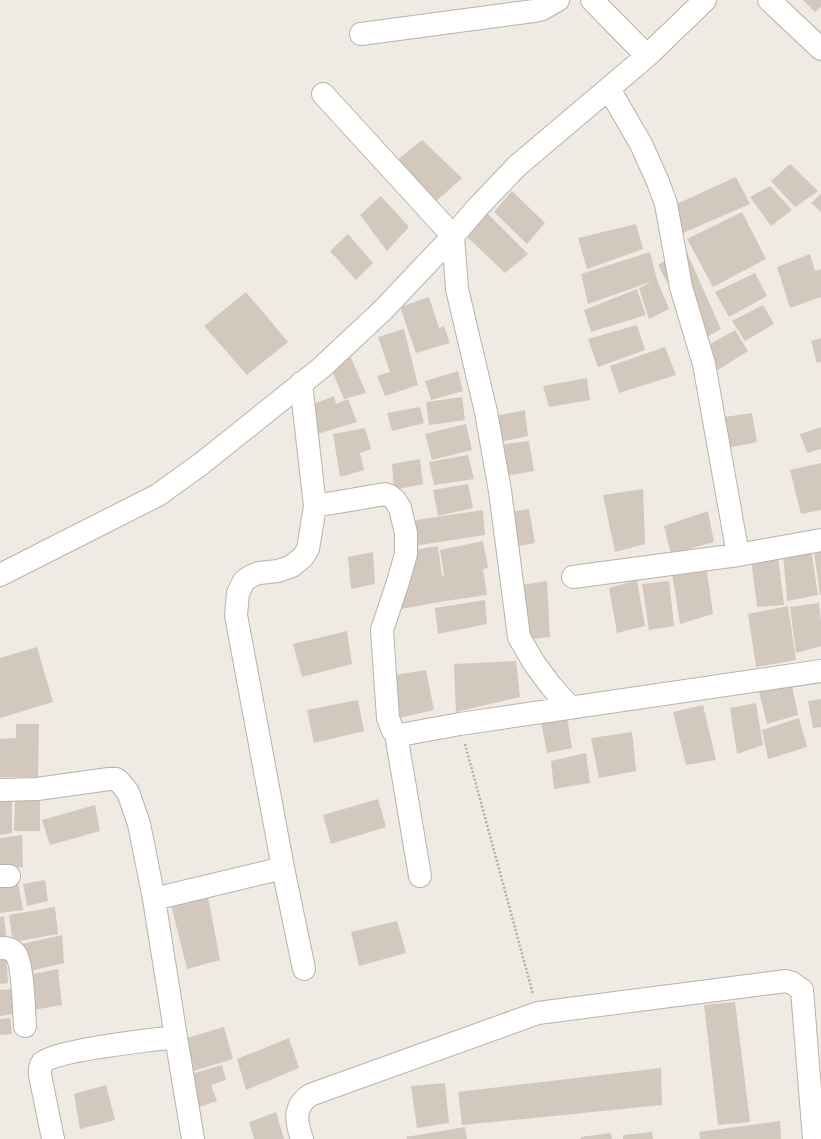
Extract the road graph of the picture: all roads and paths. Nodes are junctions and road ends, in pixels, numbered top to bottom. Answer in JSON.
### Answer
{"nodes":[{"id":1,"x":558,"y":0,"type":"edge"},
{"id":2,"x":592,"y":0,"type":"edge"},
{"id":3,"x":705,"y":0,"type":"edge"},
{"id":4,"x":769,"y":0,"type":"edge"},
{"id":5,"x":361,"y":34,"type":"dead end"},
{"id":6,"x":821,"y":49,"type":"edge"},
{"id":7,"x":648,"y":56,"type":"junction"},
{"id":8,"x":609,"y":89,"type":"junction"},
{"id":9,"x":323,"y":94,"type":"dead end"},
{"id":10,"x":454,"y":236,"type":"junction"},
{"id":11,"x":301,"y":383,"type":"junction"},
{"id":12,"x":315,"y":506,"type":"junction"},
{"id":13,"x":821,"y":540,"type":"edge"},
{"id":14,"x":738,"y":555,"type":"junction"},
{"id":15,"x":0,"y":575,"type":"edge"},
{"id":16,"x":573,"y":577,"type":"dead end"},
{"id":17,"x":821,"y":671,"type":"edge"},
{"id":18,"x":571,"y":708,"type":"junction"},
{"id":19,"x":460,"y":724,"type":"junction"},
{"id":20,"x":396,"y":734,"type":"junction"},
{"id":21,"x":0,"y":790,"type":"edge"},
{"id":22,"x":283,"y":868,"type":"junction"},
{"id":23,"x":420,"y":876,"type":"dead end"},
{"id":24,"x":154,"y":899,"type":"junction"},
{"id":25,"x":0,"y":948,"type":"edge"},
{"id":26,"x":304,"y":969,"type":"dead end"},
{"id":27,"x":538,"y":1013,"type":"junction"},
{"id":28,"x":25,"y":1026,"type":"dead end"},
{"id":29,"x":176,"y":1038,"type":"junction"},
{"id":30,"x":53,"y":1139,"type":"edge"},
{"id":31,"x":193,"y":1139,"type":"edge"},
{"id":32,"x":302,"y":1139,"type":"edge"},
{"id":33,"x":814,"y":1139,"type":"edge"}],
"edges":[{"from":1,"to":5,"type":"street"},
{"from":2,"to":7,"type":"street"},
{"from":3,"to":7,"type":"street"},
{"from":4,"to":6,"type":"street"},
{"from":7,"to":8,"type":"street"},
{"from":8,"to":10,"type":"street"},
{"from":8,"to":14,"type":"street"},
{"from":9,"to":10,"type":"street"},
{"from":10,"to":11,"type":"street"},
{"from":10,"to":18,"type":"street"},
{"from":11,"to":12,"type":"street"},
{"from":11,"to":15,"type":"street"},
{"from":12,"to":20,"type":"street"},
{"from":12,"to":22,"type":"street"},
{"from":13,"to":14,"type":"street"},
{"from":14,"to":16,"type":"street"},
{"from":17,"to":18,"type":"street"},
{"from":18,"to":19,"type":"street"},
{"from":19,"to":20,"type":"street"},
{"from":19,"to":27,"type":"path"},
{"from":20,"to":23,"type":"street"},
{"from":21,"to":24,"type":"street"},
{"from":22,"to":24,"type":"street"},
{"from":22,"to":26,"type":"street"},
{"from":24,"to":29,"type":"street"},
{"from":25,"to":28,"type":"street"},
{"from":27,"to":32,"type":"street"},
{"from":27,"to":33,"type":"street"},
{"from":29,"to":30,"type":"street"},
{"from":29,"to":31,"type":"street"}]}
